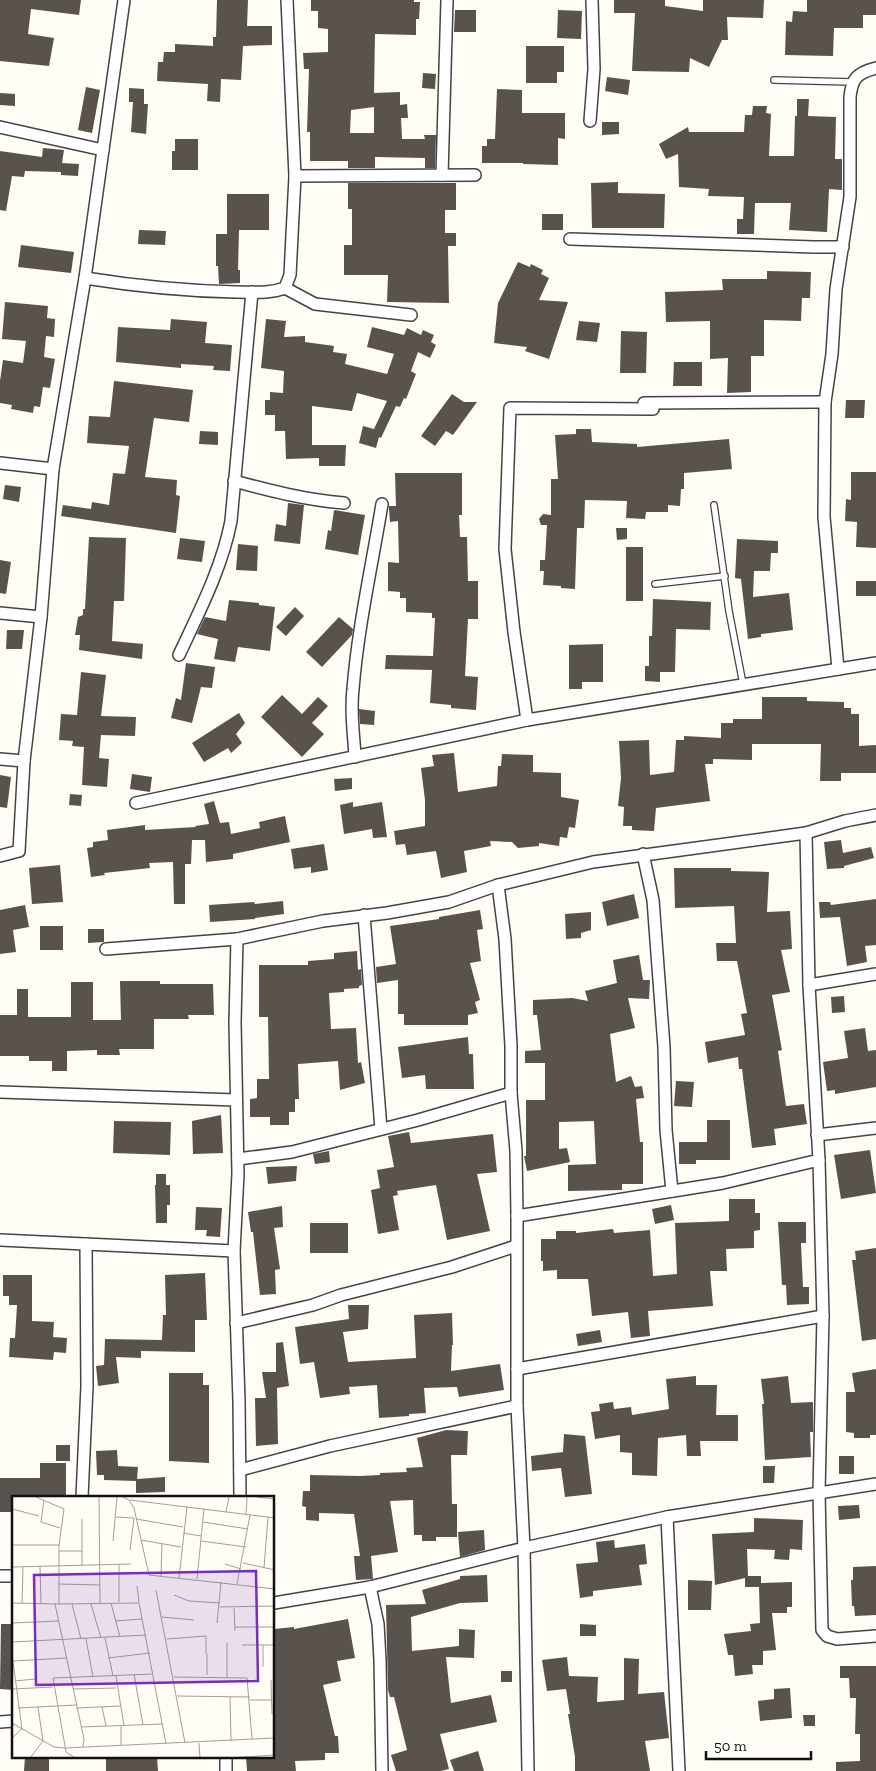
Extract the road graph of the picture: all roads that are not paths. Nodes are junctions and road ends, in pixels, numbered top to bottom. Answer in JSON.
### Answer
{"nodes":[{"id":1,"x":124,"y":0,"type":"edge"},
{"id":2,"x":287,"y":0,"type":"edge"},
{"id":3,"x":447,"y":0,"type":"edge"},
{"id":4,"x":592,"y":0,"type":"edge"},
{"id":5,"x":876,"y":68,"type":"edge"},
{"id":6,"x":774,"y":80,"type":"dead end"},
{"id":7,"x":852,"y":82,"type":"junction"},
{"id":8,"x":590,"y":121,"type":"dead end"},
{"id":9,"x":0,"y":127,"type":"edge"},
{"id":10,"x":103,"y":150,"type":"junction"},
{"id":11,"x":442,"y":175,"type":"junction"},
{"id":12,"x":475,"y":175,"type":"dead end"},
{"id":13,"x":296,"y":176,"type":"junction"},
{"id":14,"x":570,"y":238,"type":"dead end"},
{"id":15,"x":843,"y":247,"type":"junction"},
{"id":16,"x":85,"y":278,"type":"junction"},
{"id":17,"x":285,"y":288,"type":"junction"},
{"id":18,"x":252,"y":292,"type":"junction"},
{"id":19,"x":411,"y":315,"type":"dead end"},
{"id":20,"x":825,"y":402,"type":"junction"},
{"id":21,"x":630,"y":403,"type":"dead end"},
{"id":22,"x":653,"y":409,"type":"dead end"},
{"id":23,"x":0,"y":463,"type":"edge"},
{"id":24,"x":53,"y":469,"type":"junction"},
{"id":25,"x":234,"y":481,"type":"junction"},
{"id":26,"x":344,"y":503,"type":"dead end"},
{"id":27,"x":382,"y":504,"type":"dead end"},
{"id":28,"x":714,"y":505,"type":"dead end"},
{"id":29,"x":725,"y":576,"type":"junction"},
{"id":30,"x":655,"y":584,"type":"dead end"},
{"id":31,"x":0,"y":614,"type":"edge"},
{"id":32,"x":41,"y":617,"type":"junction"},
{"id":33,"x":179,"y":655,"type":"dead end"},
{"id":34,"x":876,"y":663,"type":"edge"},
{"id":35,"x":838,"y":669,"type":"junction"},
{"id":36,"x":743,"y":684,"type":"junction"},
{"id":37,"x":527,"y":720,"type":"junction"},
{"id":38,"x":355,"y":757,"type":"junction"},
{"id":39,"x":0,"y":760,"type":"edge"},
{"id":40,"x":24,"y":761,"type":"junction"},
{"id":41,"x":136,"y":803,"type":"dead end"},
{"id":42,"x":876,"y":815,"type":"edge"},
{"id":43,"x":806,"y":833,"type":"junction"},
{"id":44,"x":643,"y":854,"type":"junction"},
{"id":45,"x":0,"y":856,"type":"edge"},
{"id":46,"x":498,"y":885,"type":"junction"},
{"id":47,"x":364,"y":915,"type":"junction"},
{"id":48,"x":237,"y":939,"type":"junction"},
{"id":49,"x":106,"y":949,"type":"dead end"},
{"id":50,"x":876,"y":974,"type":"edge"},
{"id":51,"x":808,"y":985,"type":"junction"},
{"id":52,"x":0,"y":1092,"type":"edge"},
{"id":53,"x":511,"y":1093,"type":"junction"},
{"id":54,"x":236,"y":1100,"type":"junction"},
{"id":55,"x":876,"y":1128,"type":"edge"},
{"id":56,"x":381,"y":1129,"type":"junction"},
{"id":57,"x":817,"y":1135,"type":"junction"},
{"id":58,"x":238,"y":1160,"type":"junction"},
{"id":59,"x":819,"y":1160,"type":"junction"},
{"id":60,"x":672,"y":1190,"type":"junction"},
{"id":61,"x":518,"y":1216,"type":"junction"},
{"id":62,"x":0,"y":1240,"type":"edge"},
{"id":63,"x":86,"y":1244,"type":"junction"},
{"id":64,"x":516,"y":1246,"type":"junction"},
{"id":65,"x":234,"y":1250,"type":"junction"},
{"id":66,"x":823,"y":1316,"type":"junction"},
{"id":67,"x":236,"y":1323,"type":"junction"},
{"id":68,"x":517,"y":1369,"type":"junction"},
{"id":69,"x":517,"y":1406,"type":"junction"},
{"id":70,"x":240,"y":1470,"type":"junction"},
{"id":71,"x":876,"y":1484,"type":"edge"},
{"id":72,"x":819,"y":1492,"type":"junction"},
{"id":73,"x":82,"y":1496,"type":"edge"},
{"id":74,"x":240,"y":1496,"type":"edge"},
{"id":75,"x":667,"y":1517,"type":"junction"},
{"id":76,"x":524,"y":1548,"type":"junction"},
{"id":77,"x":370,"y":1587,"type":"junction"},
{"id":78,"x":275,"y":1603,"type":"edge"},
{"id":79,"x":876,"y":1636,"type":"edge"},
{"id":80,"x":226,"y":1758,"type":"edge"},
{"id":81,"x":226,"y":1771,"type":"edge"},
{"id":82,"x":382,"y":1771,"type":"edge"},
{"id":83,"x":528,"y":1771,"type":"edge"},
{"id":84,"x":679,"y":1771,"type":"edge"}],
"edges":[{"from":1,"to":10,"type":"street"},
{"from":2,"to":13,"type":"street"},
{"from":3,"to":11,"type":"street"},
{"from":4,"to":8,"type":"street"},
{"from":5,"to":7,"type":"street"},
{"from":6,"to":7,"type":"lane"},
{"from":7,"to":15,"type":"street"},
{"from":9,"to":10,"type":"street"},
{"from":10,"to":16,"type":"street"},
{"from":11,"to":12,"type":"street"},
{"from":11,"to":13,"type":"street"},
{"from":13,"to":17,"type":"street"},
{"from":14,"to":15,"type":"street"},
{"from":15,"to":20,"type":"street"},
{"from":16,"to":18,"type":"street"},
{"from":16,"to":24,"type":"street"},
{"from":17,"to":18,"type":"street"},
{"from":17,"to":19,"type":"street"},
{"from":18,"to":25,"type":"street"},
{"from":20,"to":21,"type":"street"},
{"from":20,"to":35,"type":"street"},
{"from":22,"to":37,"type":"street"},
{"from":23,"to":24,"type":"street"},
{"from":24,"to":32,"type":"street"},
{"from":25,"to":26,"type":"street"},
{"from":25,"to":33,"type":"street"},
{"from":27,"to":38,"type":"street"},
{"from":28,"to":29,"type":"lane"},
{"from":29,"to":30,"type":"lane"},
{"from":29,"to":36,"type":"lane"},
{"from":31,"to":32,"type":"street"},
{"from":32,"to":40,"type":"street"},
{"from":34,"to":35,"type":"street"},
{"from":35,"to":36,"type":"street"},
{"from":36,"to":37,"type":"street"},
{"from":37,"to":38,"type":"street"},
{"from":38,"to":41,"type":"street"},
{"from":39,"to":40,"type":"street"},
{"from":40,"to":45,"type":"street"},
{"from":42,"to":43,"type":"street"},
{"from":43,"to":44,"type":"street"},
{"from":43,"to":51,"type":"street"},
{"from":44,"to":46,"type":"street"},
{"from":44,"to":60,"type":"street"},
{"from":46,"to":47,"type":"street"},
{"from":46,"to":53,"type":"street"},
{"from":47,"to":48,"type":"street"},
{"from":47,"to":56,"type":"street"},
{"from":48,"to":49,"type":"street"},
{"from":48,"to":54,"type":"street"},
{"from":50,"to":51,"type":"street"},
{"from":51,"to":57,"type":"street"},
{"from":52,"to":54,"type":"street"},
{"from":53,"to":56,"type":"street"},
{"from":53,"to":61,"type":"street"},
{"from":54,"to":58,"type":"street"},
{"from":55,"to":57,"type":"street"},
{"from":56,"to":58,"type":"street"},
{"from":57,"to":59,"type":"street"},
{"from":58,"to":65,"type":"street"},
{"from":59,"to":60,"type":"street"},
{"from":59,"to":66,"type":"street"},
{"from":60,"to":61,"type":"street"},
{"from":61,"to":64,"type":"street"},
{"from":62,"to":63,"type":"street"},
{"from":63,"to":65,"type":"street"},
{"from":63,"to":73,"type":"street"},
{"from":64,"to":67,"type":"street"},
{"from":64,"to":68,"type":"street"},
{"from":65,"to":67,"type":"street"},
{"from":66,"to":68,"type":"street"},
{"from":66,"to":72,"type":"street"},
{"from":67,"to":70,"type":"street"},
{"from":68,"to":69,"type":"street"},
{"from":69,"to":70,"type":"street"},
{"from":69,"to":76,"type":"street"},
{"from":70,"to":74,"type":"street"},
{"from":71,"to":72,"type":"street"},
{"from":72,"to":75,"type":"street"},
{"from":72,"to":79,"type":"street"},
{"from":75,"to":76,"type":"street"},
{"from":75,"to":84,"type":"street"},
{"from":76,"to":77,"type":"street"},
{"from":76,"to":83,"type":"street"},
{"from":77,"to":78,"type":"street"},
{"from":77,"to":82,"type":"street"},
{"from":80,"to":81,"type":"street"}]}
